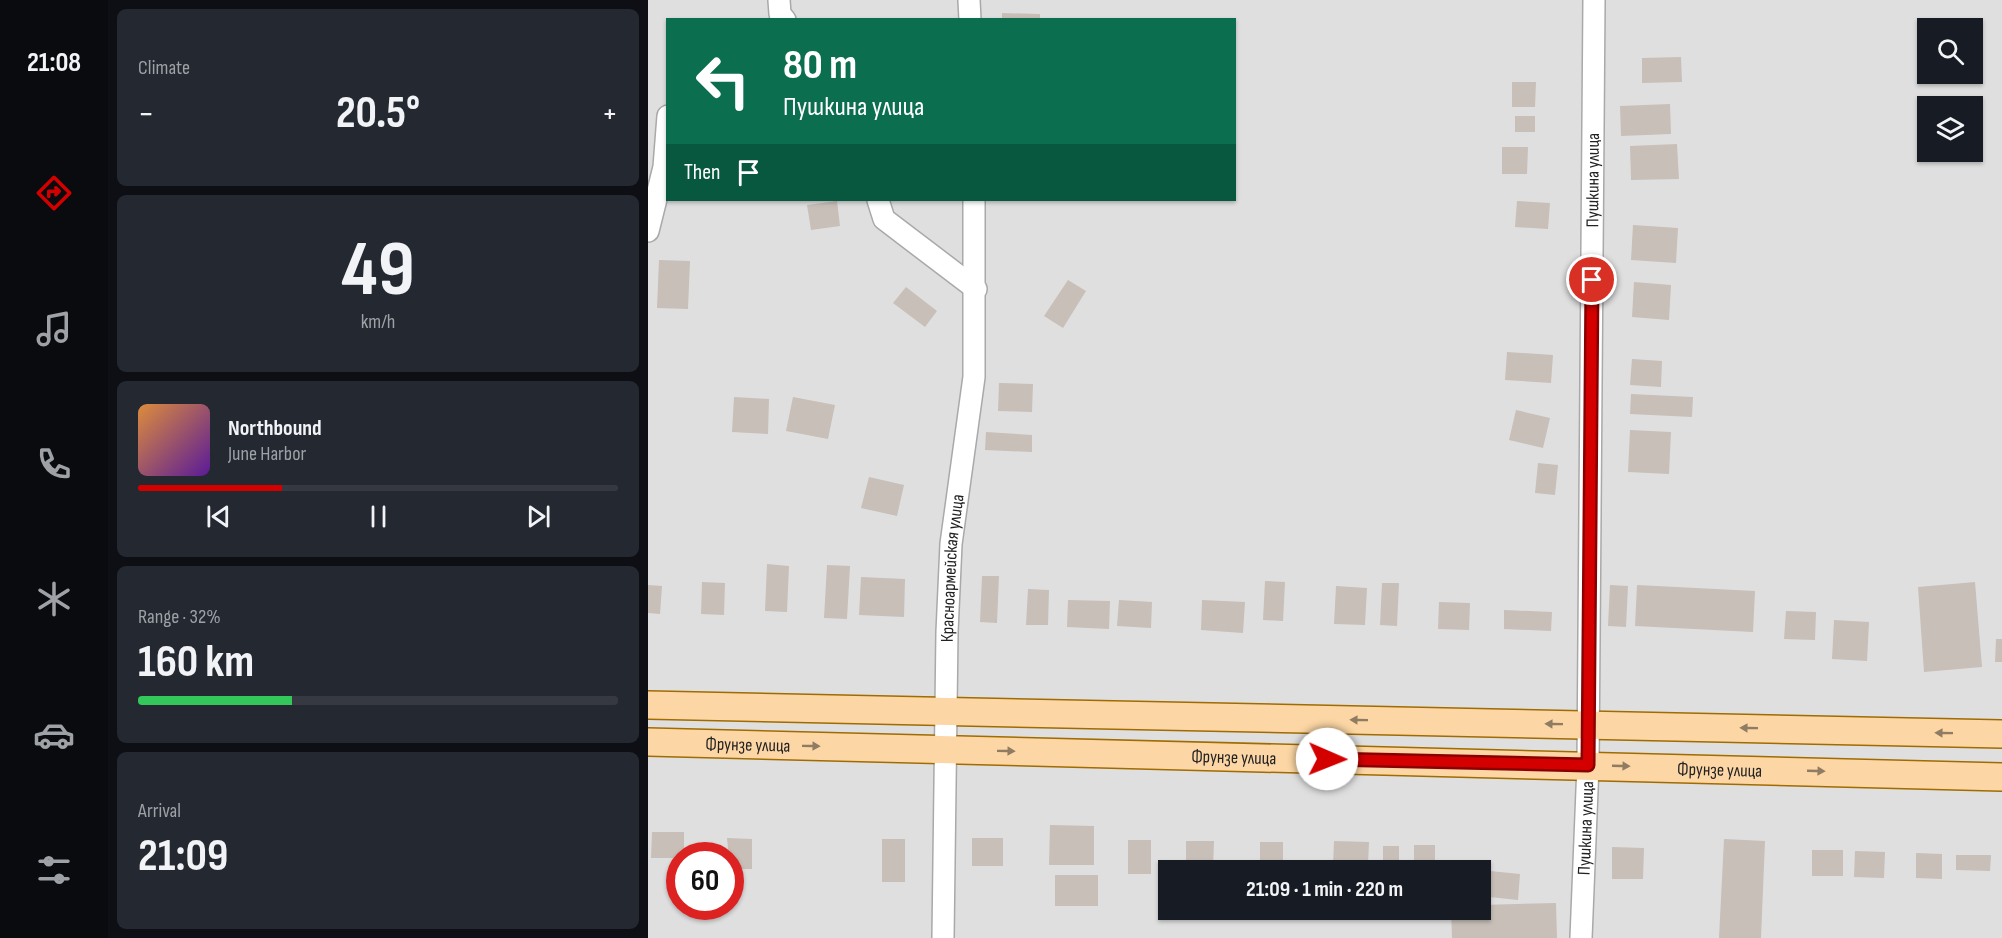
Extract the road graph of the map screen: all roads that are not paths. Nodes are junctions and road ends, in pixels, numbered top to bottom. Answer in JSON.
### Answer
{"nodes":[{"id":1,"x":969,"y":0,"type":"edge"},
{"id":2,"x":1594,"y":0,"type":"edge"},
{"id":3,"x":970,"y":18,"type":"edge"},
{"id":4,"x":666,"y":142,"type":"edge"},
{"id":5,"x":878,"y":201,"type":"edge"},
{"id":6,"x":974,"y":201,"type":"edge"},
{"id":7,"x":648,"y":231,"type":"edge"},
{"id":8,"x":975,"y":289,"type":"junction"},
{"id":9,"x":648,"y":705,"type":"edge"},
{"id":10,"x":948,"y":711,"type":"junction"},
{"id":11,"x":1588,"y":725,"type":"junction"},
{"id":12,"x":2002,"y":734,"type":"edge"},
{"id":13,"x":648,"y":742,"type":"edge"},
{"id":14,"x":948,"y":750,"type":"junction"},
{"id":15,"x":1588,"y":765,"type":"junction"},
{"id":16,"x":2002,"y":777,"type":"edge"},
{"id":17,"x":943,"y":938,"type":"edge"},
{"id":18,"x":1581,"y":938,"type":"edge"}],
"edges":[{"from":1,"to":3,"type":"street"},
{"from":2,"to":11,"type":"street","name":"Пушкина улица"},
{"from":4,"to":7,"type":"street"},
{"from":5,"to":8,"type":"street"},
{"from":6,"to":8,"type":"street","name":"Красноармейская улица"},
{"from":8,"to":10,"type":"street","name":"Красноармейская улица"},
{"from":9,"to":10,"type":"main road"},
{"from":11,"to":10,"type":"main road","one_way":true},
{"from":10,"to":14,"type":"street","name":"Красноармейская улица"},
{"from":12,"to":11,"type":"main road","one_way":true},
{"from":11,"to":15,"type":"street","name":"Пушкина улица"},
{"from":13,"to":14,"type":"main road","name":"Фрунзе улица","one_way":true},
{"from":14,"to":15,"type":"main road","name":"Фрунзе улица","one_way":true},
{"from":14,"to":17,"type":"street","name":"Красноармейская улица"},
{"from":15,"to":16,"type":"main road","name":"Фрунзе улица","one_way":true},
{"from":15,"to":18,"type":"street","name":"Пушкина улица"}]}
